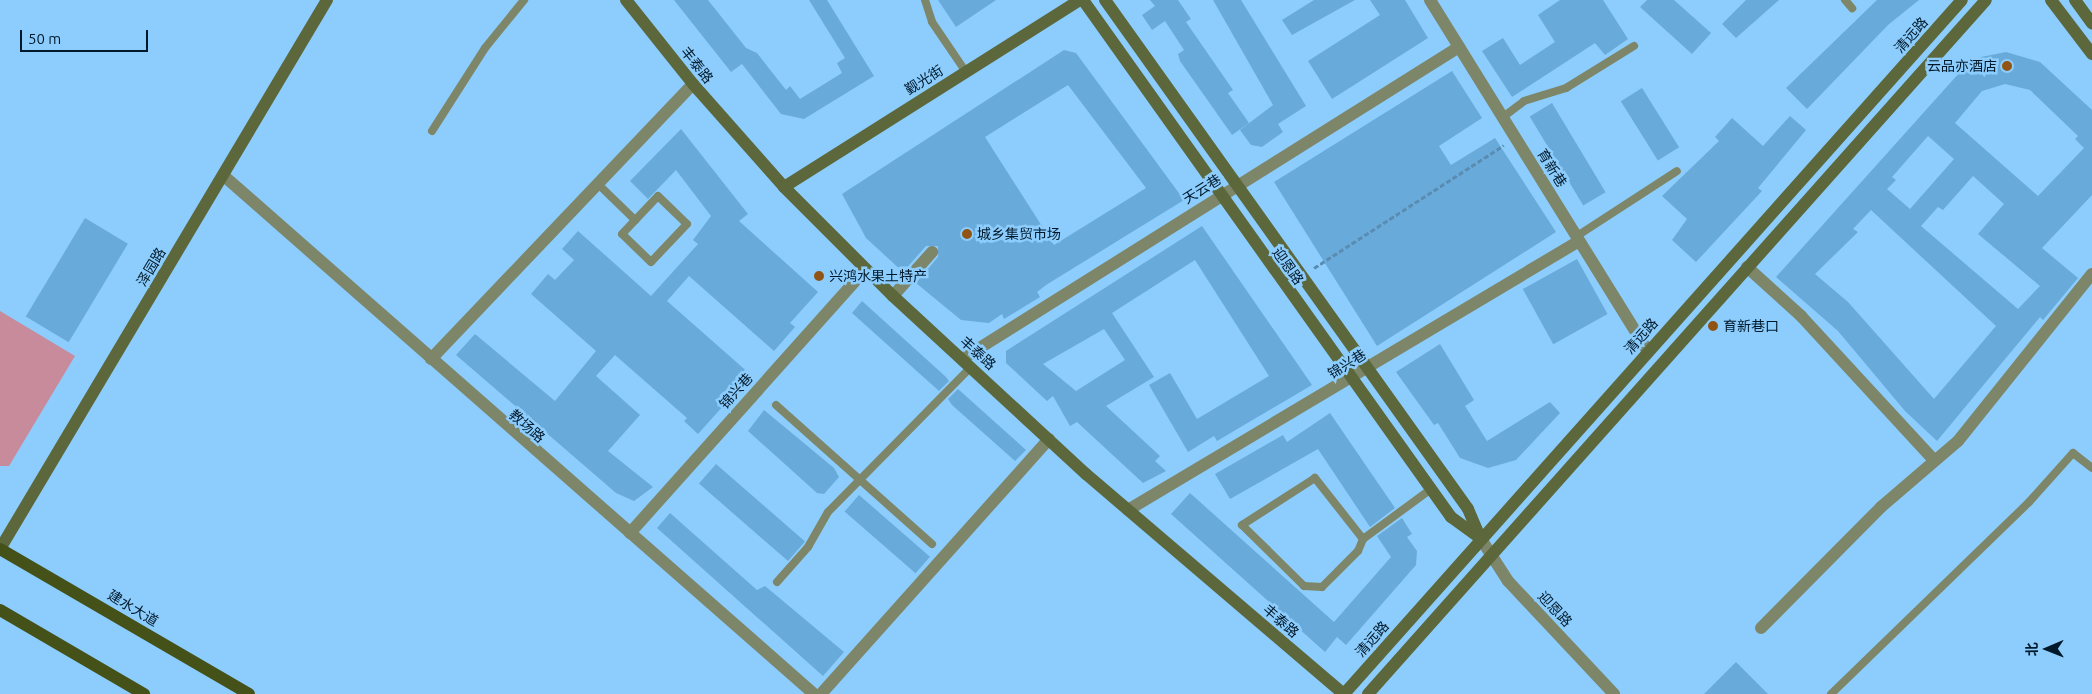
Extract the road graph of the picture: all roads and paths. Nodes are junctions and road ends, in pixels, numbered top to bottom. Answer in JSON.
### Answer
{"nodes":[{"id":1,"x":327,"y":0,"type":"edge"},
{"id":2,"x":524,"y":0,"type":"edge"},
{"id":3,"x":626,"y":0,"type":"edge"},
{"id":4,"x":925,"y":0,"type":"edge"},
{"id":5,"x":1082,"y":0,"type":"edge"},
{"id":6,"x":1105,"y":0,"type":"edge"},
{"id":7,"x":1430,"y":0,"type":"edge"},
{"id":8,"x":1845,"y":0,"type":"edge"},
{"id":9,"x":1962,"y":0,"type":"edge"},
{"id":10,"x":1986,"y":0,"type":"edge"},
{"id":11,"x":2051,"y":0,"type":"edge"},
{"id":12,"x":2075,"y":0,"type":"edge"},
{"id":13,"x":1852,"y":8,"type":"dead end"},
{"id":14,"x":2092,"y":23,"type":"edge"},
{"id":15,"x":1634,"y":46,"type":"dead end"},
{"id":16,"x":1459,"y":47,"type":"junction"},
{"id":17,"x":2092,"y":54,"type":"edge"},
{"id":18,"x":966,"y":72,"type":"junction"},
{"id":19,"x":693,"y":84,"type":"junction"},
{"id":20,"x":1503,"y":117,"type":"junction"},
{"id":21,"x":432,"y":131,"type":"dead end"},
{"id":22,"x":1516,"y":137,"type":"junction"},
{"id":23,"x":1677,"y":171,"type":"dead end"},
{"id":24,"x":224,"y":176,"type":"junction"},
{"id":25,"x":598,"y":184,"type":"junction"},
{"id":26,"x":784,"y":186,"type":"junction"},
{"id":27,"x":1235,"y":186,"type":"junction"},
{"id":28,"x":1219,"y":196,"type":"junction"},
{"id":29,"x":635,"y":220,"type":"junction"},
{"id":30,"x":1578,"y":239,"type":"junction"},
{"id":31,"x":932,"y":252,"type":"dead end"},
{"id":32,"x":1747,"y":267,"type":"junction"},
{"id":33,"x":866,"y":269,"type":"junction"},
{"id":34,"x":2092,"y":274,"type":"edge"},
{"id":35,"x":1301,"y":277,"type":"junction"},
{"id":36,"x":893,"y":296,"type":"junction"},
{"id":37,"x":1648,"y":351,"type":"junction"},
{"id":38,"x":431,"y":359,"type":"junction"},
{"id":39,"x":967,"y":363,"type":"junction"},
{"id":40,"x":1368,"y":369,"type":"junction"},
{"id":41,"x":1351,"y":379,"type":"junction"},
{"id":42,"x":776,"y":405,"type":"dead end"},
{"id":43,"x":1049,"y":439,"type":"junction"},
{"id":44,"x":1933,"y":460,"type":"junction"},
{"id":45,"x":2092,"y":468,"type":"edge"},
{"id":46,"x":859,"y":479,"type":"junction"},
{"id":47,"x":1431,"y":489,"type":"junction"},
{"id":48,"x":1128,"y":510,"type":"junction"},
{"id":49,"x":630,"y":533,"type":"junction"},
{"id":50,"x":1363,"y":539,"type":"junction"},
{"id":51,"x":1481,"y":539,"type":"junction"},
{"id":52,"x":932,"y":544,"type":"dead end"},
{"id":53,"x":0,"y":549,"type":"edge"},
{"id":54,"x":1491,"y":555,"type":"junction"},
{"id":55,"x":777,"y":582,"type":"dead end"},
{"id":56,"x":0,"y":610,"type":"edge"},
{"id":57,"x":1761,"y":628,"type":"dead end"},
{"id":58,"x":144,"y":694,"type":"edge"},
{"id":59,"x":249,"y":694,"type":"edge"},
{"id":60,"x":814,"y":694,"type":"edge"},
{"id":61,"x":821,"y":694,"type":"edge"},
{"id":62,"x":1344,"y":694,"type":"edge"},
{"id":63,"x":1368,"y":694,"type":"edge"},
{"id":64,"x":1614,"y":694,"type":"edge"},
{"id":65,"x":1831,"y":694,"type":"edge"}],
"edges":[{"from":1,"to":24,"type":"street","name":"泽园路"},
{"from":2,"to":21,"type":"lane"},
{"from":3,"to":19,"type":"street","name":"丰泰路"},
{"from":4,"to":18,"type":"lane"},
{"from":5,"to":18,"type":"street","name":"觐光街"},
{"from":5,"to":28,"type":"street","name":"迎恩路"},
{"from":6,"to":27,"type":"street","name":"迎恩路"},
{"from":7,"to":16,"type":"street","name":"育新巷"},
{"from":8,"to":13,"type":"lane"},
{"from":9,"to":37,"type":"street","name":"清远路"},
{"from":10,"to":32,"type":"street"},
{"from":11,"to":17,"type":"street"},
{"from":12,"to":14,"type":"street"},
{"from":15,"to":20,"type":"lane"},
{"from":16,"to":20,"type":"street","name":"育新巷"},
{"from":16,"to":27,"type":"street","name":"天云巷"},
{"from":18,"to":26,"type":"street","name":"觐光街"},
{"from":19,"to":25,"type":"street"},
{"from":19,"to":26,"type":"street","name":"丰泰路"},
{"from":20,"to":22,"type":"street","name":"育新巷"},
{"from":22,"to":30,"type":"street","name":"育新巷"},
{"from":22,"to":35,"type":"path"},
{"from":23,"to":30,"type":"lane"},
{"from":24,"to":38,"type":"street","name":"教场路"},
{"from":24,"to":53,"type":"street","name":"泽园路"},
{"from":25,"to":29,"type":"lane"},
{"from":25,"to":38,"type":"street"},
{"from":26,"to":33,"type":"street","name":"丰泰路"},
{"from":27,"to":28,"type":"street","name":"天云巷"},
{"from":27,"to":35,"type":"street","name":"迎恩路"},
{"from":28,"to":39,"type":"street","name":"天云巷"},
{"from":28,"to":41,"type":"street","name":"迎恩路"},
{"from":29,"to":29,"type":"lane"},
{"from":30,"to":37,"type":"street","name":"育新巷"},
{"from":30,"to":40,"type":"street","name":"锦兴巷"},
{"from":31,"to":36,"type":"street"},
{"from":32,"to":44,"type":"street"},
{"from":32,"to":54,"type":"street"},
{"from":33,"to":36,"type":"street","name":"丰泰路"},
{"from":33,"to":49,"type":"street","name":"锦兴巷"},
{"from":34,"to":44,"type":"street"},
{"from":35,"to":40,"type":"street","name":"迎恩路"},
{"from":36,"to":39,"type":"street","name":"丰泰路"},
{"from":37,"to":51,"type":"street","name":"清远路"},
{"from":38,"to":49,"type":"street","name":"教场路"},
{"from":39,"to":43,"type":"street","name":"丰泰路"},
{"from":39,"to":46,"type":"lane"},
{"from":40,"to":41,"type":"street","name":"锦兴巷"},
{"from":40,"to":51,"type":"street","name":"迎恩路"},
{"from":41,"to":47,"type":"street","name":"迎恩路"},
{"from":41,"to":48,"type":"street","name":"锦兴巷"},
{"from":42,"to":46,"type":"lane"},
{"from":43,"to":48,"type":"street","name":"丰泰路"},
{"from":43,"to":61,"type":"street"},
{"from":44,"to":57,"type":"street"},
{"from":45,"to":65,"type":"lane"},
{"from":46,"to":52,"type":"lane"},
{"from":46,"to":55,"type":"lane"},
{"from":47,"to":50,"type":"lane"},
{"from":47,"to":51,"type":"street","name":"迎恩路"},
{"from":48,"to":62,"type":"street","name":"丰泰路"},
{"from":49,"to":60,"type":"street","name":"教场路"},
{"from":50,"to":50,"type":"lane"},
{"from":51,"to":54,"type":"street","name":"迎恩路"},
{"from":51,"to":62,"type":"street","name":"清远路"},
{"from":53,"to":59,"type":"main road","name":"建水大道"},
{"from":54,"to":63,"type":"street"},
{"from":54,"to":64,"type":"street","name":"迎恩路"},
{"from":56,"to":58,"type":"main road"}]}
